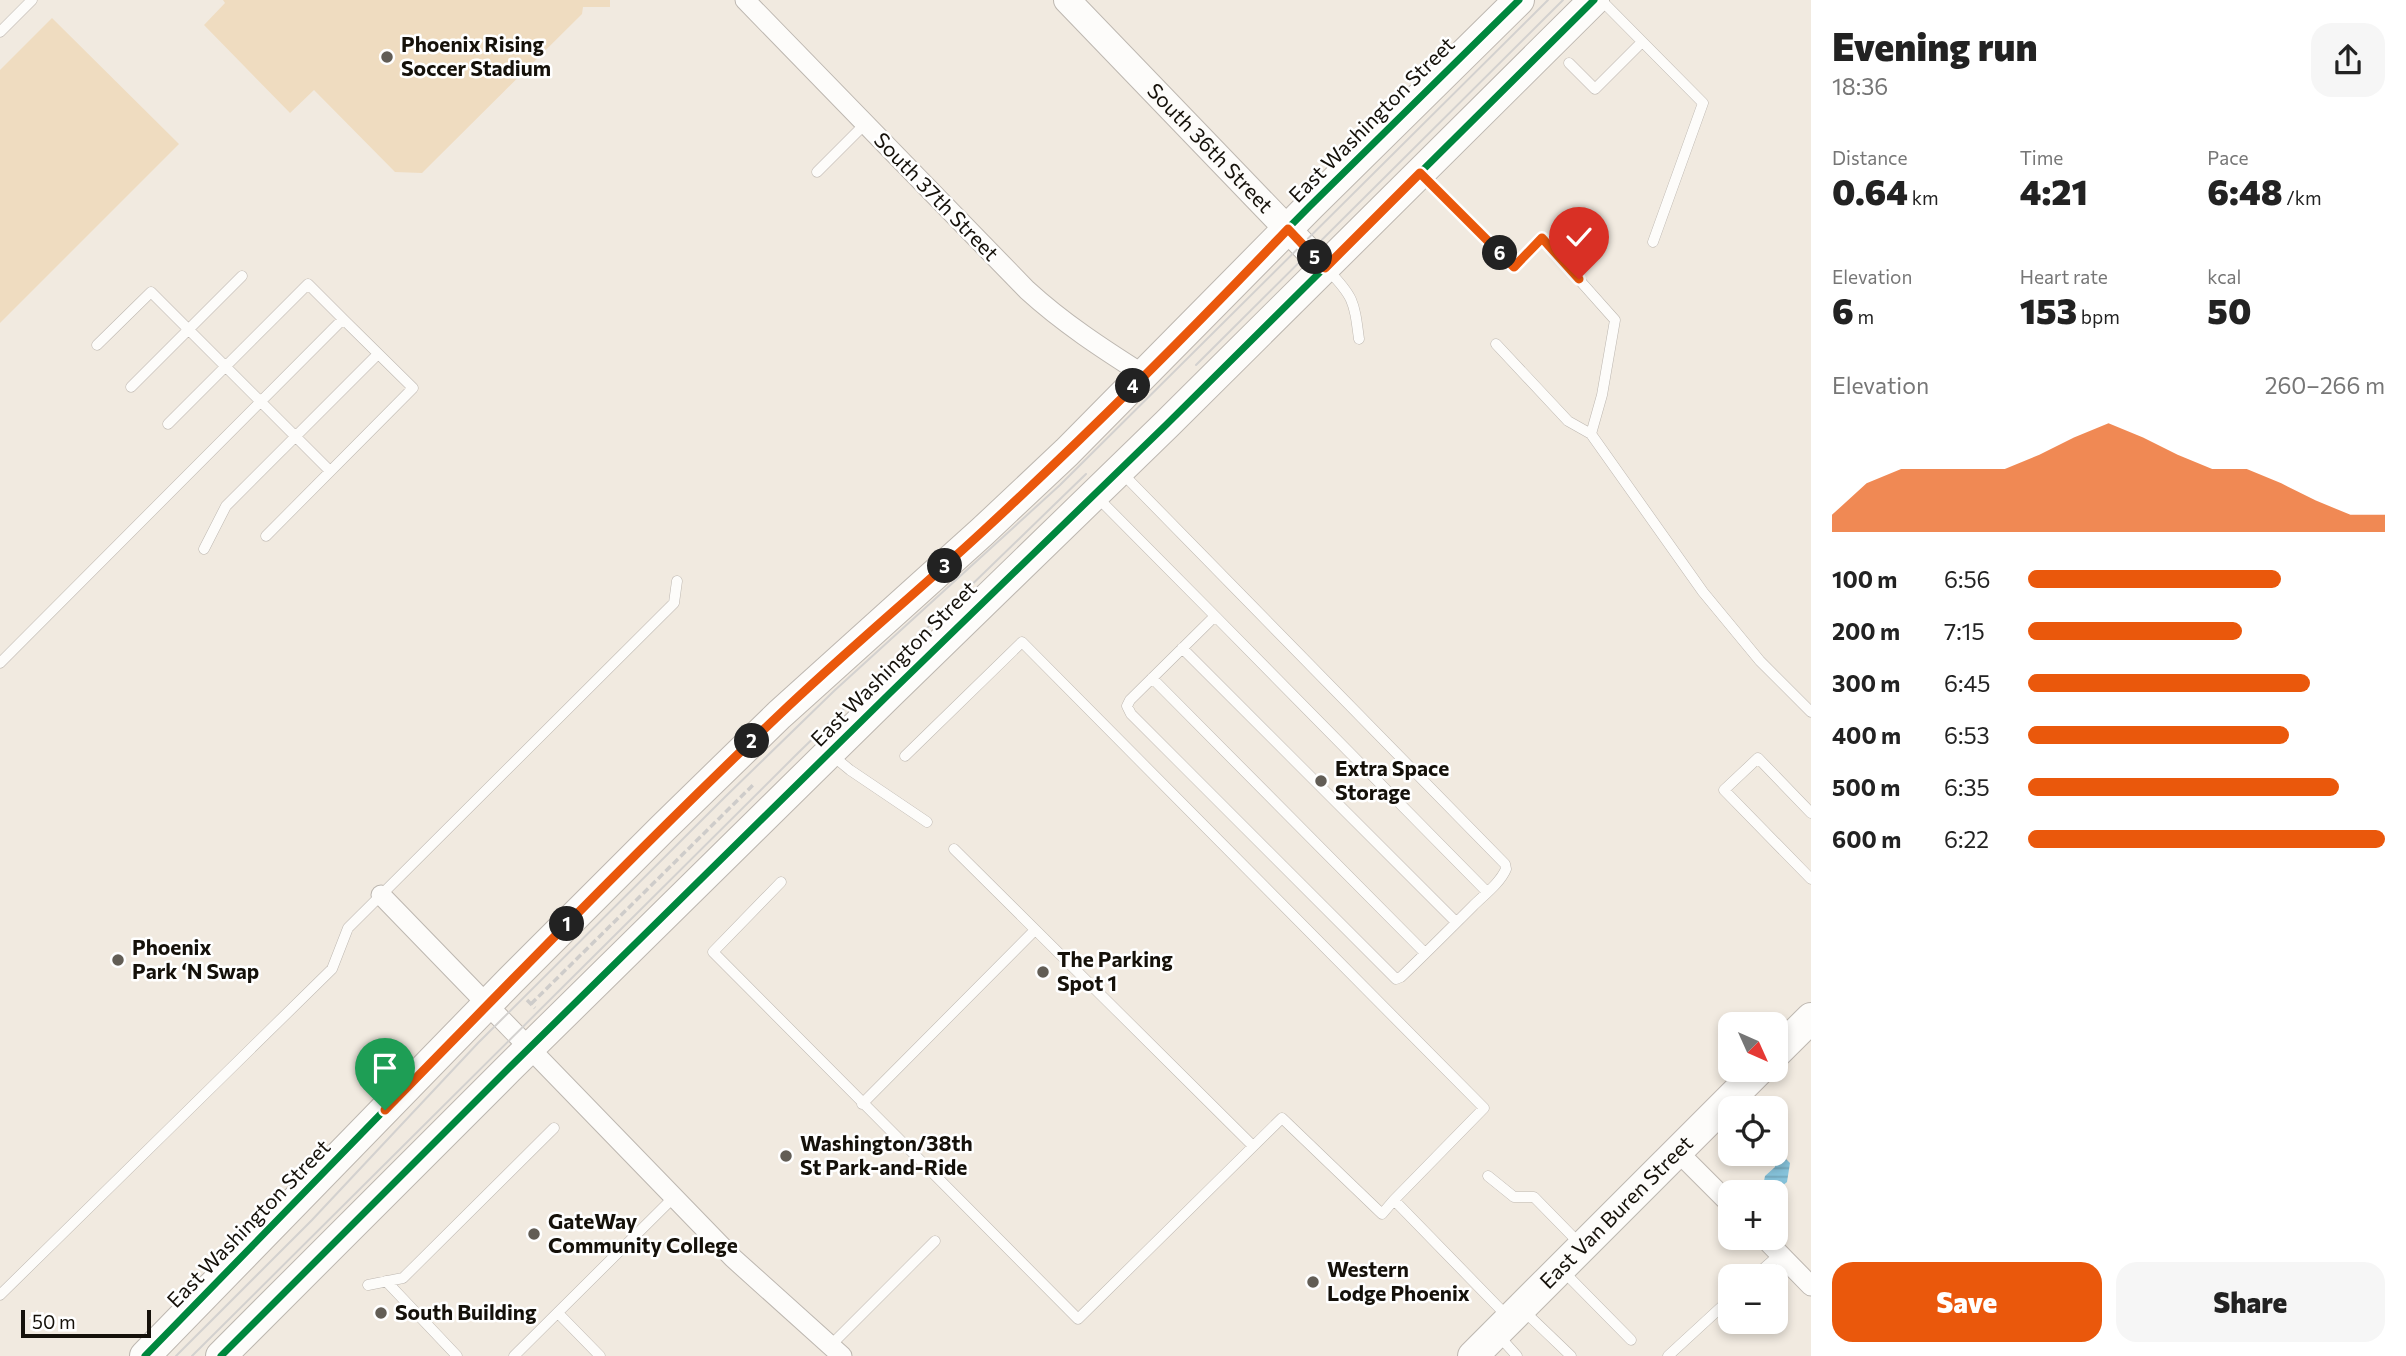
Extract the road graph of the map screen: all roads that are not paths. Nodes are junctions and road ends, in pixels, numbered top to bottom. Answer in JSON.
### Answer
{"nodes":[{"id":1,"x":32,"y":0,"type":"edge"},
{"id":2,"x":745,"y":0,"type":"edge"},
{"id":3,"x":1067,"y":0,"type":"edge"},
{"id":4,"x":1519,"y":0,"type":"edge"},
{"id":5,"x":1594,"y":0,"type":"edge"},
{"id":6,"x":1601,"y":0,"type":"edge"},
{"id":7,"x":0,"y":32,"type":"edge"},
{"id":8,"x":1642,"y":41,"type":"junction"},
{"id":9,"x":1569,"y":63,"type":"dead end"},
{"id":10,"x":865,"y":124,"type":"junction"},
{"id":11,"x":817,"y":172,"type":"dead end"},
{"id":12,"x":1420,"y":173,"type":"junction"},
{"id":13,"x":1288,"y":229,"type":"junction"},
{"id":14,"x":1653,"y":242,"type":"dead end"},
{"id":15,"x":1325,"y":268,"type":"junction"},
{"id":16,"x":242,"y":276,"type":"dead end"},
{"id":17,"x":343,"y":319,"type":"junction"},
{"id":18,"x":189,"y":329,"type":"junction"},
{"id":19,"x":1359,"y":339,"type":"dead end"},
{"id":20,"x":1496,"y":344,"type":"dead end"},
{"id":21,"x":97,"y":345,"type":"dead end"},
{"id":22,"x":378,"y":354,"type":"junction"},
{"id":23,"x":226,"y":367,"type":"junction"},
{"id":24,"x":1144,"y":375,"type":"junction"},
{"id":25,"x":131,"y":387,"type":"dead end"},
{"id":26,"x":261,"y":402,"type":"junction"},
{"id":27,"x":168,"y":425,"type":"dead end"},
{"id":28,"x":1591,"y":434,"type":"junction"},
{"id":29,"x":296,"y":437,"type":"junction"},
{"id":30,"x":330,"y":471,"type":"junction"},
{"id":31,"x":1119,"y":471,"type":"junction"},
{"id":32,"x":1094,"y":495,"type":"junction"},
{"id":33,"x":266,"y":536,"type":"dead end"},
{"id":34,"x":204,"y":549,"type":"dead end"},
{"id":35,"x":677,"y":581,"type":"dead end"},
{"id":36,"x":1215,"y":615,"type":"junction"},
{"id":37,"x":1182,"y":648,"type":"junction"},
{"id":38,"x":0,"y":663,"type":"edge"},
{"id":39,"x":1152,"y":678,"type":"junction"},
{"id":40,"x":1811,"y":712,"type":"edge"},
{"id":41,"x":829,"y":753,"type":"junction"},
{"id":42,"x":905,"y":756,"type":"dead end"},
{"id":43,"x":1811,"y":813,"type":"edge"},
{"id":44,"x":927,"y":822,"type":"dead end"},
{"id":45,"x":954,"y":849,"type":"dead end"},
{"id":46,"x":1811,"y":879,"type":"edge"},
{"id":47,"x":781,"y":882,"type":"dead end"},
{"id":48,"x":1487,"y":892,"type":"junction"},
{"id":49,"x":381,"y":895,"type":"junction"},
{"id":50,"x":1456,"y":922,"type":"junction"},
{"id":51,"x":1035,"y":930,"type":"junction"},
{"id":52,"x":1425,"y":953,"type":"junction"},
{"id":53,"x":488,"y":1005,"type":"junction"},
{"id":54,"x":1811,"y":1018,"type":"edge"},
{"id":55,"x":1788,"y":1041,"type":"edge"},
{"id":56,"x":530,"y":1048,"type":"junction"},
{"id":57,"x":1747,"y":1082,"type":"edge"},
{"id":58,"x":862,"y":1104,"type":"junction"},
{"id":59,"x":554,"y":1128,"type":"dead end"},
{"id":60,"x":1253,"y":1146,"type":"junction"},
{"id":61,"x":1678,"y":1152,"type":"junction"},
{"id":62,"x":1488,"y":1176,"type":"dead end"},
{"id":63,"x":1718,"y":1192,"type":"edge"},
{"id":64,"x":673,"y":1198,"type":"junction"},
{"id":65,"x":1394,"y":1200,"type":"junction"},
{"id":66,"x":935,"y":1241,"type":"dead end"},
{"id":67,"x":1582,"y":1246,"type":"junction"},
{"id":68,"x":1776,"y":1250,"type":"edge"},
{"id":69,"x":1780,"y":1254,"type":"junction"},
{"id":70,"x":1769,"y":1264,"type":"edge"},
{"id":71,"x":1560,"y":1269,"type":"junction"},
{"id":72,"x":386,"y":1281,"type":"junction"},
{"id":73,"x":368,"y":1284,"type":"dead end"},
{"id":74,"x":1811,"y":1286,"type":"edge"},
{"id":75,"x":0,"y":1295,"type":"edge"},
{"id":76,"x":1718,"y":1310,"type":"edge"},
{"id":77,"x":558,"y":1313,"type":"junction"},
{"id":78,"x":1509,"y":1320,"type":"junction"},
{"id":79,"x":1631,"y":1340,"type":"dead end"},
{"id":80,"x":836,"y":1350,"type":"edge"},
{"id":81,"x":145,"y":1356,"type":"edge"},
{"id":82,"x":222,"y":1356,"type":"edge"},
{"id":83,"x":457,"y":1356,"type":"edge"},
{"id":84,"x":514,"y":1356,"type":"edge"},
{"id":85,"x":600,"y":1356,"type":"edge"},
{"id":86,"x":1473,"y":1356,"type":"edge"},
{"id":87,"x":1517,"y":1356,"type":"edge"},
{"id":88,"x":1571,"y":1356,"type":"edge"},
{"id":89,"x":1668,"y":1356,"type":"edge"}],
"edges":[{"from":1,"to":7,"type":"lane"},
{"from":2,"to":10,"type":"street","name":"South 37th Street"},
{"from":3,"to":13,"type":"street","name":"South 36th Street"},
{"from":4,"to":13,"type":"main road","name":"East Washington Street"},
{"from":5,"to":12,"type":"main road","name":"East Washington Street"},
{"from":6,"to":8,"type":"lane"},
{"from":8,"to":9,"type":"lane"},
{"from":8,"to":14,"type":"lane"},
{"from":10,"to":11,"type":"lane"},
{"from":10,"to":24,"type":"street","name":"South 37th Street"},
{"from":12,"to":15,"type":"main road","name":"East Washington Street"},
{"from":12,"to":28,"type":"lane"},
{"from":13,"to":15,"type":"street","name":"South 36th Street"},
{"from":13,"to":24,"type":"main road","name":"East Washington Street"},
{"from":15,"to":19,"type":"lane","name":"South 36th Street"},
{"from":15,"to":31,"type":"main road","name":"East Washington Street"},
{"from":16,"to":18,"type":"lane"},
{"from":17,"to":22,"type":"lane"},
{"from":17,"to":23,"type":"lane"},
{"from":17,"to":26,"type":"lane"},
{"from":18,"to":21,"type":"lane"},
{"from":18,"to":23,"type":"lane"},
{"from":18,"to":25,"type":"lane"},
{"from":20,"to":28,"type":"lane"},
{"from":22,"to":29,"type":"lane"},
{"from":22,"to":30,"type":"lane"},
{"from":23,"to":26,"type":"lane"},
{"from":23,"to":27,"type":"lane"},
{"from":24,"to":53,"type":"main road","name":"East Washington Street"},
{"from":26,"to":29,"type":"lane"},
{"from":26,"to":38,"type":"lane"},
{"from":28,"to":40,"type":"lane"},
{"from":29,"to":30,"type":"lane"},
{"from":29,"to":34,"type":"lane"},
{"from":30,"to":33,"type":"lane"},
{"from":31,"to":32,"type":"main road","name":"East Washington Street"},
{"from":31,"to":48,"type":"lane"},
{"from":32,"to":36,"type":"lane"},
{"from":32,"to":41,"type":"main road","name":"East Washington Street"},
{"from":35,"to":49,"type":"lane"},
{"from":36,"to":37,"type":"lane"},
{"from":36,"to":48,"type":"lane"},
{"from":37,"to":39,"type":"lane"},
{"from":37,"to":50,"type":"lane"},
{"from":39,"to":52,"type":"lane"},
{"from":39,"to":52,"type":"lane"},
{"from":41,"to":44,"type":"lane"},
{"from":41,"to":56,"type":"main road","name":"East Washington Street"},
{"from":42,"to":65,"type":"lane"},
{"from":43,"to":46,"type":"lane"},
{"from":45,"to":51,"type":"lane"},
{"from":47,"to":58,"type":"lane"},
{"from":48,"to":50,"type":"lane"},
{"from":49,"to":53,"type":"street"},
{"from":49,"to":75,"type":"lane"},
{"from":50,"to":52,"type":"lane"},
{"from":51,"to":58,"type":"lane"},
{"from":51,"to":60,"type":"lane"},
{"from":53,"to":56,"type":"street"},
{"from":53,"to":81,"type":"main road","name":"East Washington Street"},
{"from":54,"to":55,"type":"main road"},
{"from":56,"to":64,"type":"street"},
{"from":56,"to":82,"type":"main road","name":"East Washington Street"},
{"from":57,"to":61,"type":"main road","name":"East Van Buren Street"},
{"from":58,"to":60,"type":"lane"},
{"from":59,"to":72,"type":"lane"},
{"from":60,"to":65,"type":"lane"},
{"from":61,"to":63,"type":"street"},
{"from":61,"to":67,"type":"main road","name":"East Van Buren Street"},
{"from":62,"to":67,"type":"lane"},
{"from":64,"to":77,"type":"lane"},
{"from":64,"to":80,"type":"street"},
{"from":65,"to":78,"type":"lane"},
{"from":66,"to":80,"type":"lane"},
{"from":67,"to":71,"type":"main road","name":"East Van Buren Street"},
{"from":68,"to":69,"type":"street"},
{"from":69,"to":70,"type":"lane"},
{"from":69,"to":74,"type":"street"},
{"from":71,"to":78,"type":"main road","name":"East Van Buren Street"},
{"from":71,"to":79,"type":"lane"},
{"from":72,"to":73,"type":"lane"},
{"from":72,"to":83,"type":"lane"},
{"from":76,"to":89,"type":"lane"},
{"from":77,"to":84,"type":"lane"},
{"from":77,"to":85,"type":"lane"},
{"from":78,"to":86,"type":"main road","name":"East Van Buren Street"},
{"from":78,"to":87,"type":"lane"},
{"from":78,"to":88,"type":"lane"}]}
